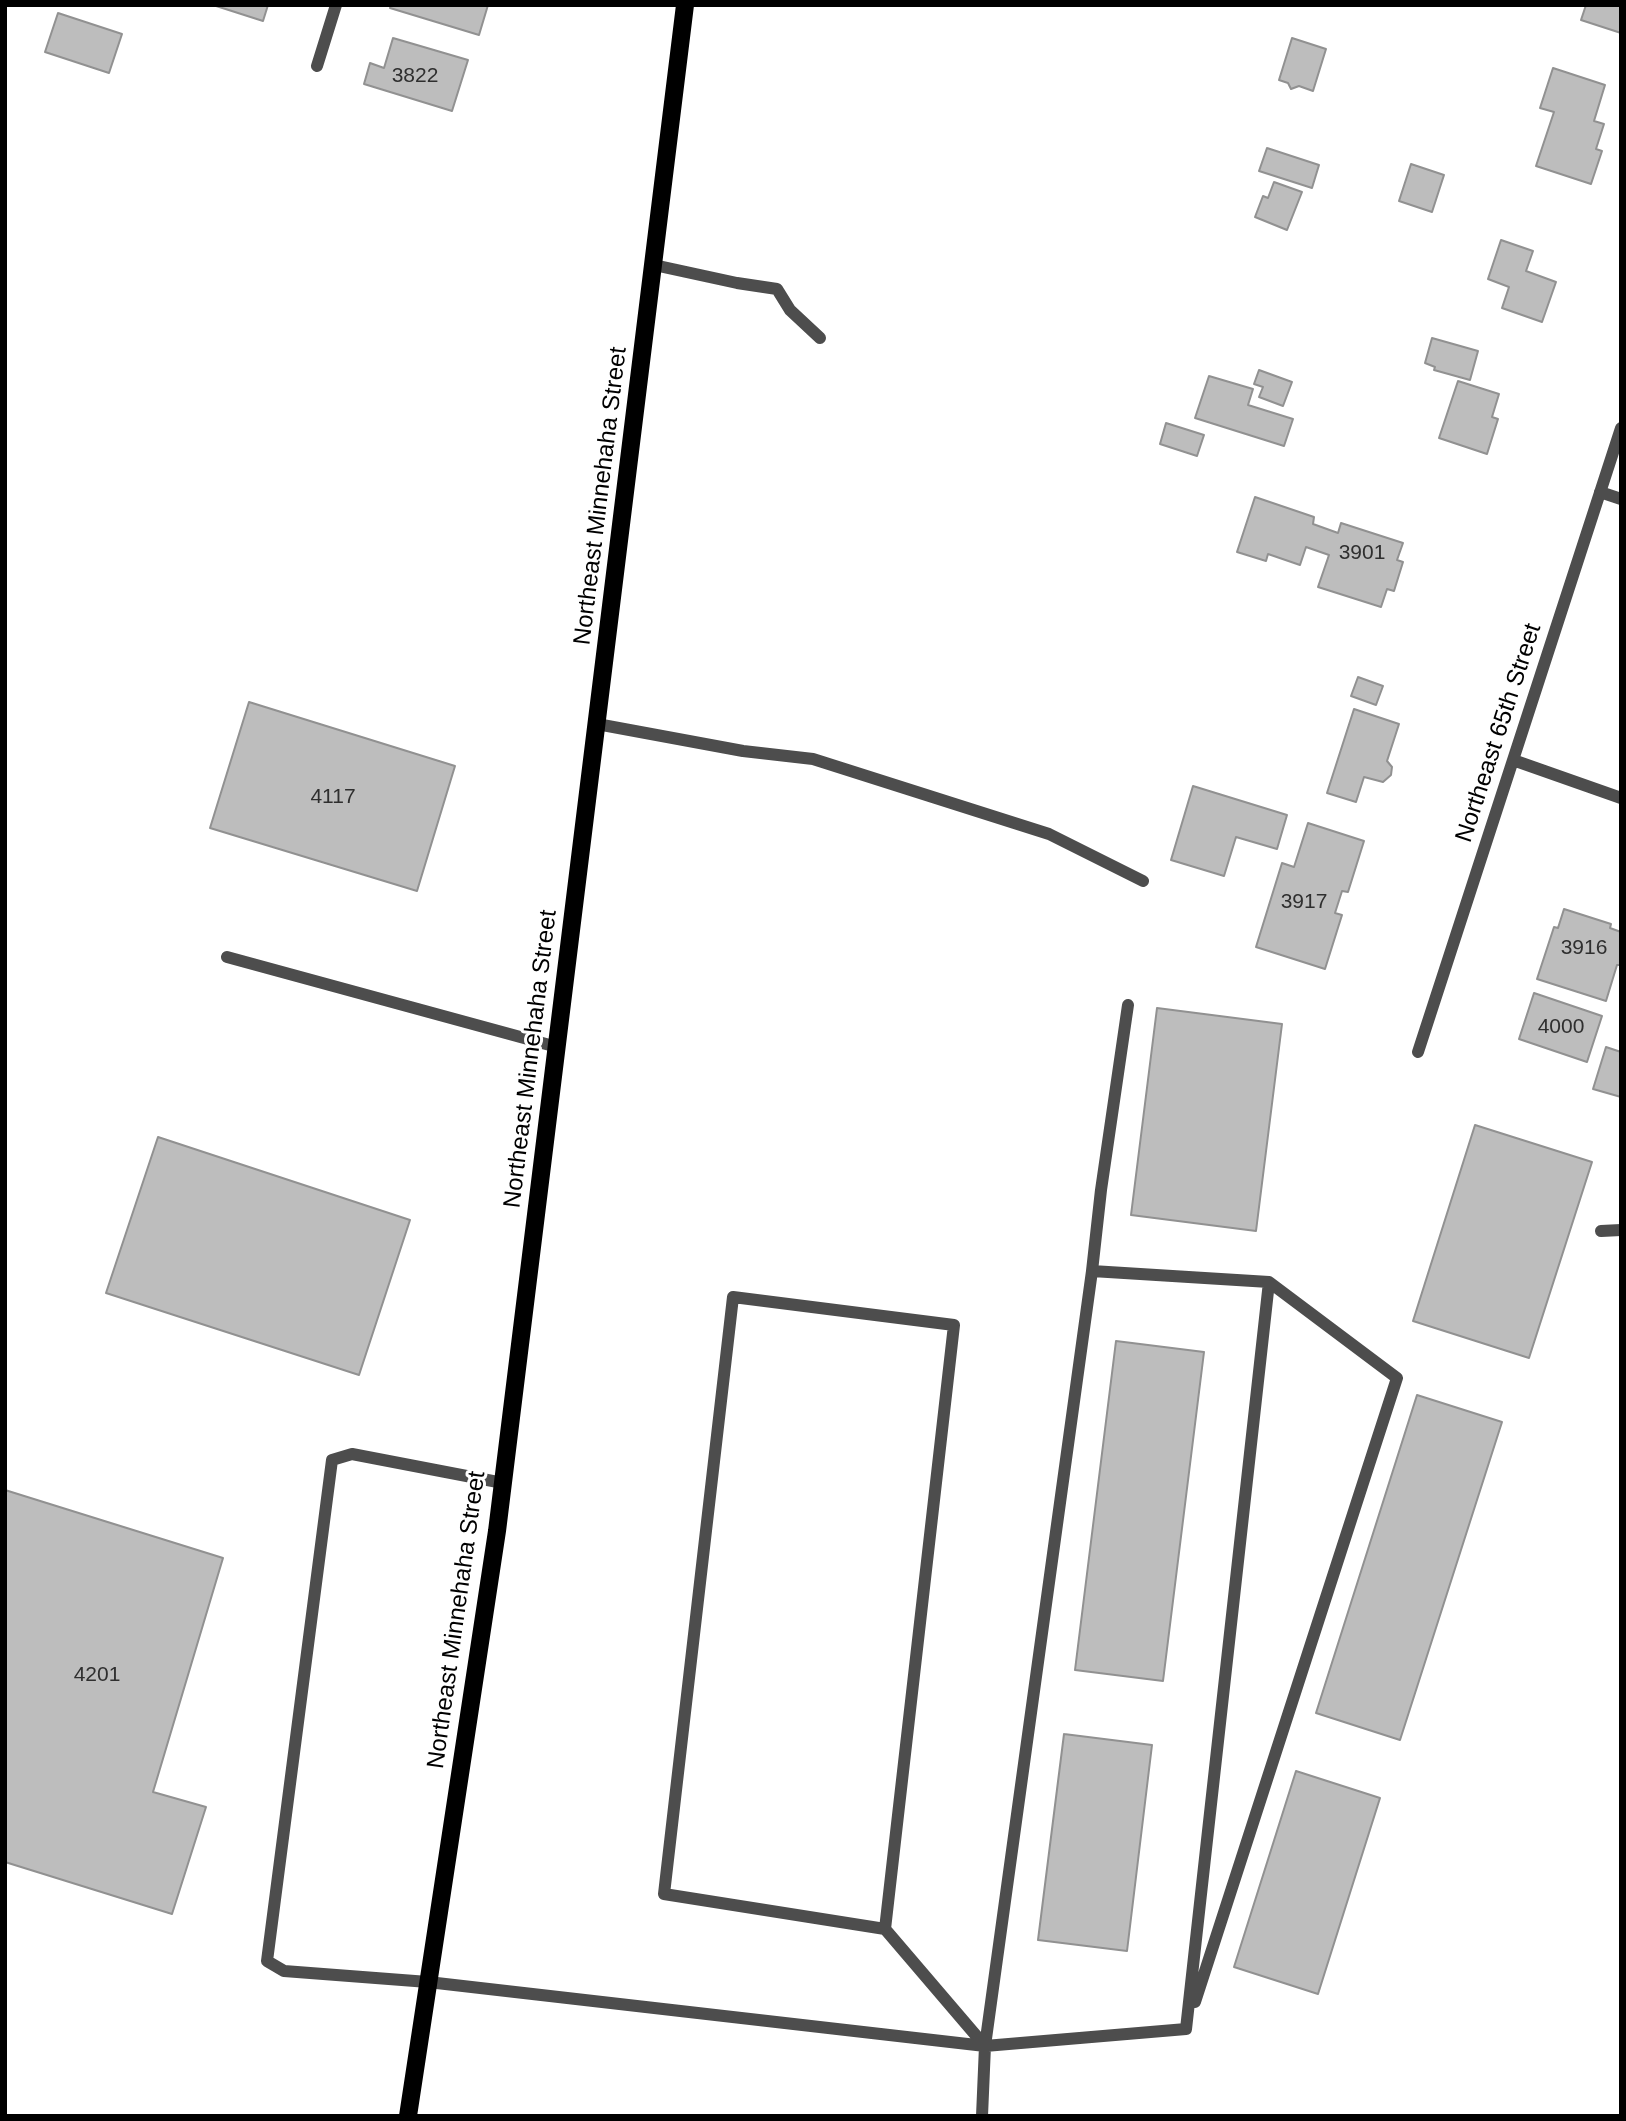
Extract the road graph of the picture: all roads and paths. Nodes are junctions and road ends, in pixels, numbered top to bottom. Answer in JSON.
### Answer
{"nodes":[{"id":1,"x":336,"y":5,"type":"edge"},
{"id":2,"x":685,"y":5,"type":"edge"},
{"id":3,"x":317,"y":66,"type":"dead end"},
{"id":4,"x":654,"y":265,"type":"junction"},
{"id":5,"x":820,"y":338,"type":"dead end"},
{"id":6,"x":1621,"y":428,"type":"edge"},
{"id":7,"x":1600,"y":492,"type":"junction"},
{"id":8,"x":1621,"y":499,"type":"edge"},
{"id":9,"x":597,"y":724,"type":"junction"},
{"id":10,"x":1513,"y":760,"type":"junction"},
{"id":11,"x":1621,"y":798,"type":"edge"},
{"id":12,"x":1143,"y":881,"type":"dead end"},
{"id":13,"x":227,"y":957,"type":"dead end"},
{"id":14,"x":1128,"y":1005,"type":"dead end"},
{"id":15,"x":557,"y":1047,"type":"junction"},
{"id":16,"x":1418,"y":1052,"type":"dead end"},
{"id":17,"x":1621,"y":1230,"type":"edge"},
{"id":18,"x":1601,"y":1231,"type":"dead end"},
{"id":19,"x":1092,"y":1271,"type":"junction"},
{"id":20,"x":1269,"y":1282,"type":"junction"},
{"id":21,"x":503,"y":1483,"type":"junction"},
{"id":22,"x":885,"y":1929,"type":"junction"},
{"id":23,"x":428,"y":1982,"type":"junction"},
{"id":24,"x":1186,"y":2029,"type":"junction"},
{"id":25,"x":985,"y":2046,"type":"junction"},
{"id":26,"x":408,"y":2116,"type":"edge"},
{"id":27,"x":982,"y":2116,"type":"edge"}],
"edges":[{"from":1,"to":3,"type":"street"},
{"from":2,"to":4,"type":"main road","name":"Northeast Minnehaha Street"},
{"from":4,"to":5,"type":"street"},
{"from":4,"to":9,"type":"main road","name":"Northeast Minnehaha Street"},
{"from":6,"to":7,"type":"street","name":"Northeast 65th Street"},
{"from":7,"to":8,"type":"street"},
{"from":7,"to":10,"type":"street","name":"Northeast 65th Street"},
{"from":9,"to":12,"type":"street"},
{"from":9,"to":15,"type":"main road","name":"Northeast Minnehaha Street"},
{"from":10,"to":11,"type":"street"},
{"from":10,"to":16,"type":"street","name":"Northeast 65th Street"},
{"from":13,"to":15,"type":"street"},
{"from":14,"to":19,"type":"street"},
{"from":15,"to":21,"type":"main road","name":"Northeast Minnehaha Street"},
{"from":17,"to":18,"type":"street"},
{"from":19,"to":20,"type":"street"},
{"from":19,"to":25,"type":"street"},
{"from":20,"to":24,"type":"street"},
{"from":20,"to":24,"type":"street"},
{"from":21,"to":23,"type":"main road","name":"Northeast Minnehaha Street"},
{"from":21,"to":23,"type":"street"},
{"from":22,"to":22,"type":"street"},
{"from":22,"to":25,"type":"street"},
{"from":23,"to":25,"type":"street"},
{"from":23,"to":26,"type":"main road","name":"Northeast Minnehaha Street"},
{"from":24,"to":25,"type":"street"},
{"from":25,"to":27,"type":"street"}]}
